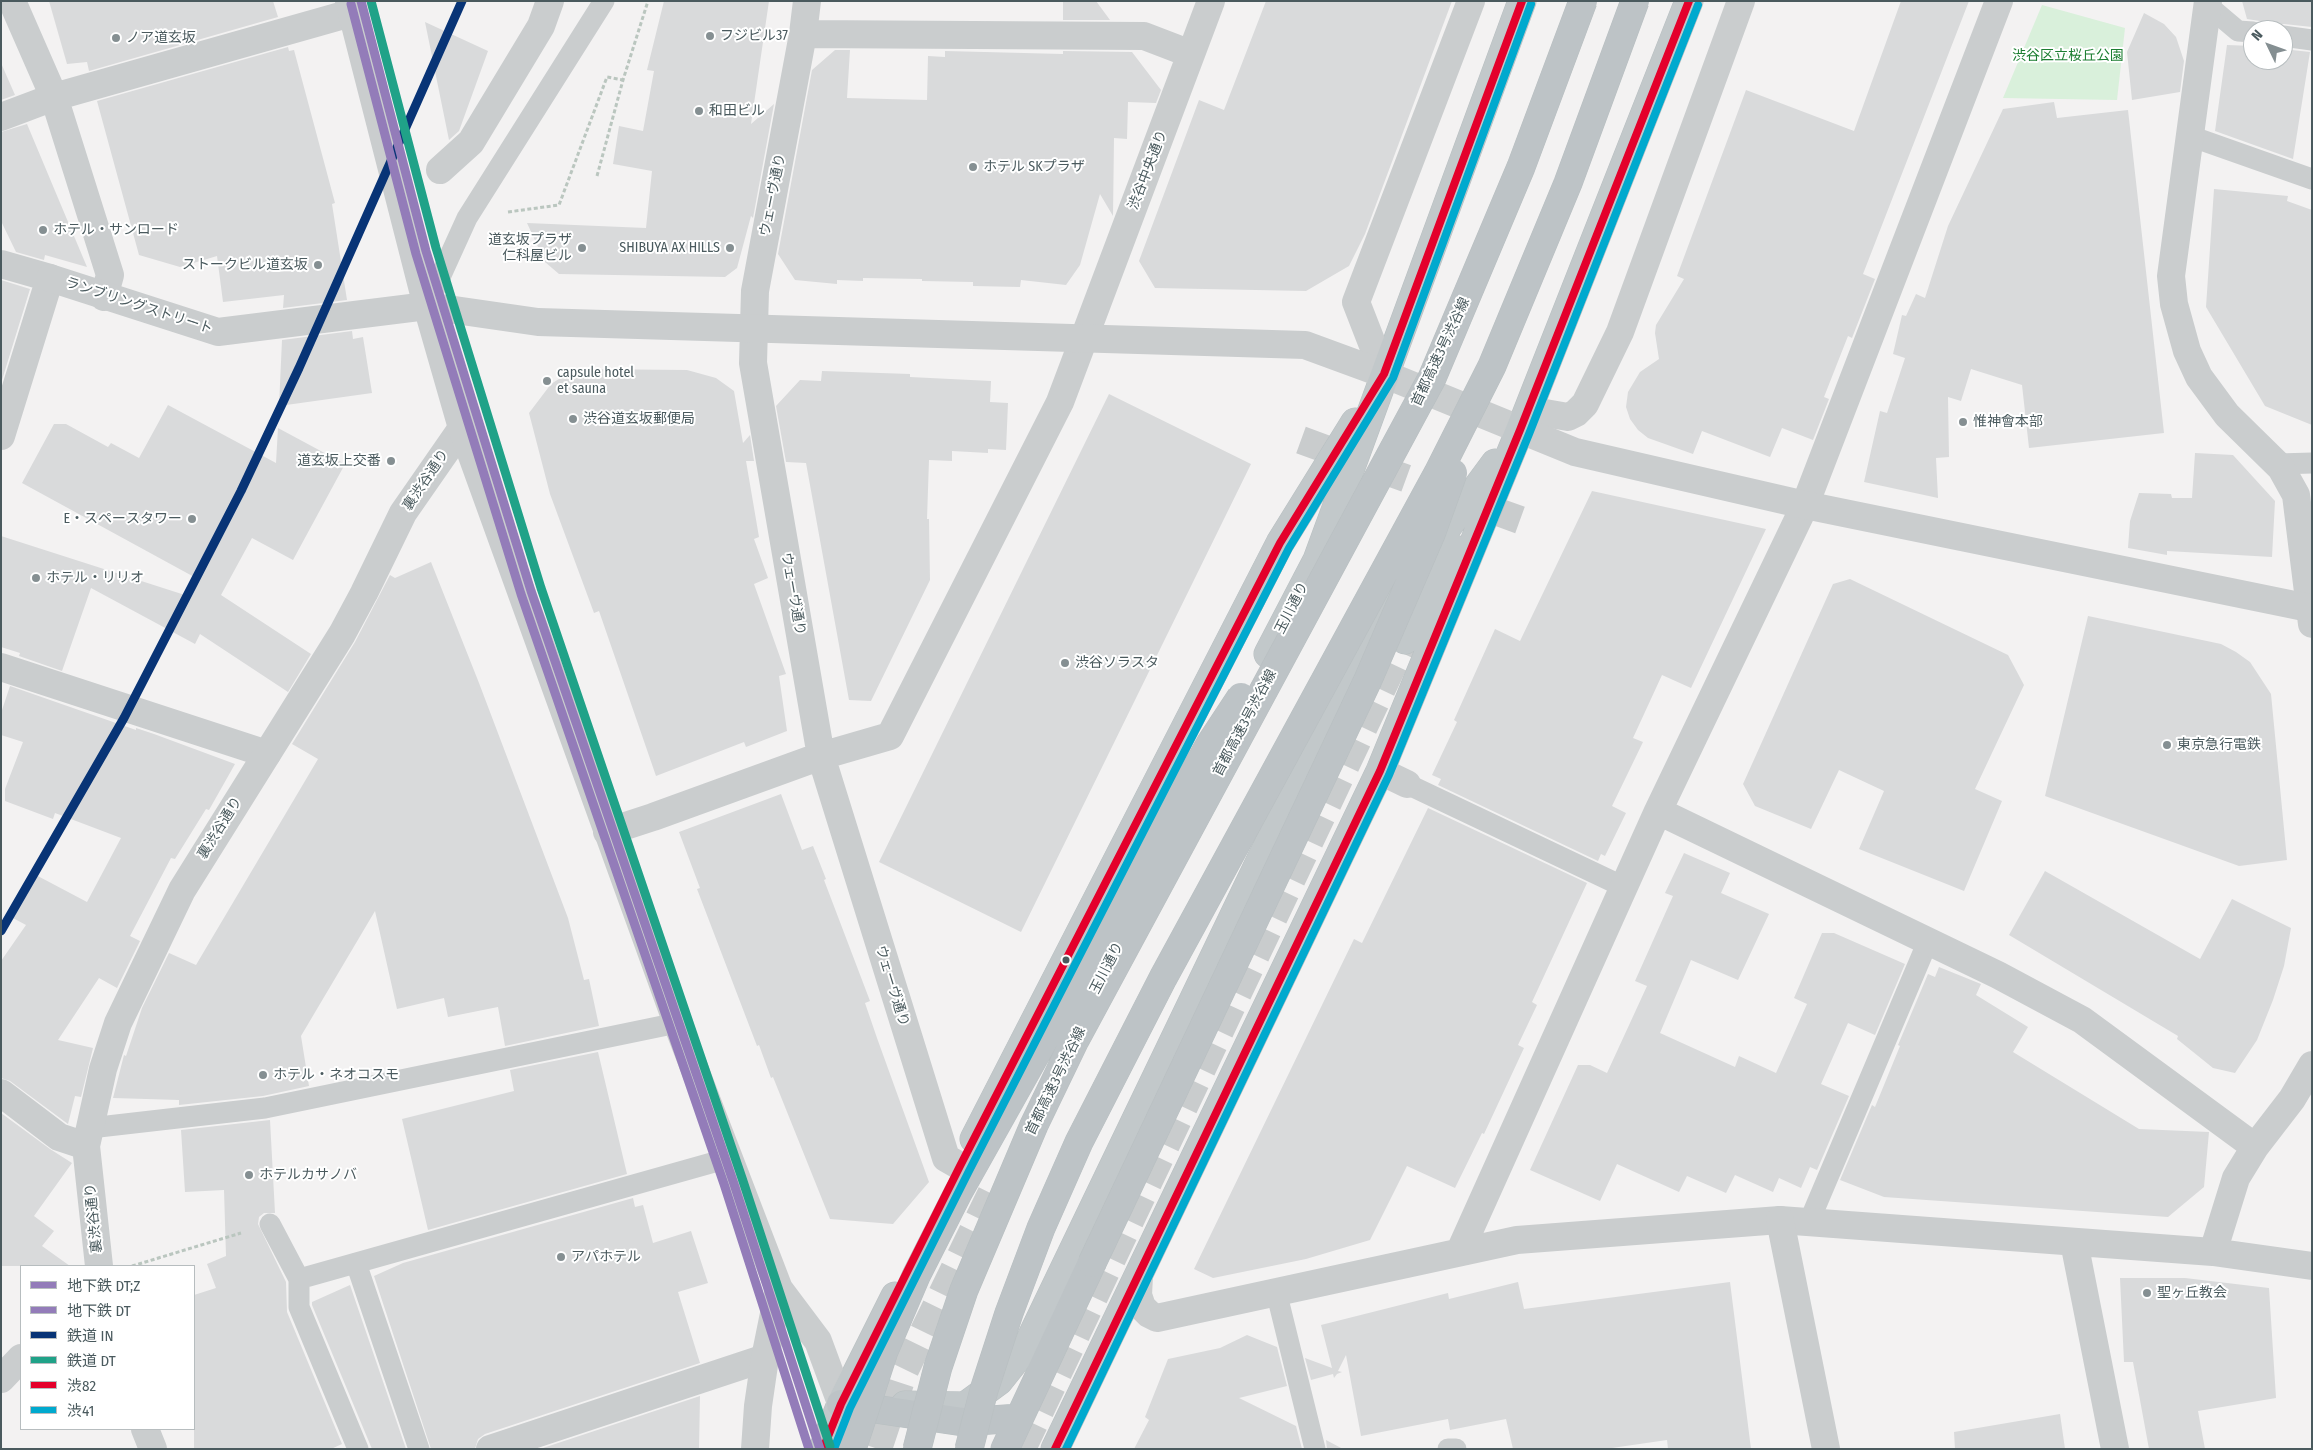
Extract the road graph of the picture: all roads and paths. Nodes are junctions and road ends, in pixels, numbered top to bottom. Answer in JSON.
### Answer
{"nodes":[{"id":1,"x":12,"y":1,"type":"edge"},
{"id":2,"x":550,"y":1,"type":"edge"},
{"id":3,"x":604,"y":1,"type":"edge"},
{"id":4,"x":648,"y":1,"type":"edge"},
{"id":5,"x":807,"y":1,"type":"edge"},
{"id":6,"x":1211,"y":1,"type":"edge"},
{"id":7,"x":1471,"y":1,"type":"edge"},
{"id":8,"x":1522,"y":1,"type":"edge"},
{"id":9,"x":1583,"y":1,"type":"edge"},
{"id":10,"x":1636,"y":1,"type":"edge"},
{"id":11,"x":1690,"y":1,"type":"edge"},
{"id":12,"x":1741,"y":1,"type":"edge"},
{"id":13,"x":1999,"y":1,"type":"edge"},
{"id":14,"x":2204,"y":2,"type":"edge"},
{"id":15,"x":350,"y":7,"type":"edge"},
{"id":16,"x":2243,"y":31,"type":"edge"},
{"id":17,"x":803,"y":34,"type":"junction"},
{"id":18,"x":2293,"y":37,"type":"edge"},
{"id":19,"x":2312,"y":40,"type":"edge"},
{"id":20,"x":1191,"y":54,"type":"junction"},
{"id":21,"x":623,"y":80,"type":"junction"},
{"id":22,"x":54,"y":97,"type":"junction"},
{"id":23,"x":1,"y":117,"type":"edge"},
{"id":24,"x":2190,"y":136,"type":"junction"},
{"id":25,"x":440,"y":170,"type":"dead end"},
{"id":26,"x":597,"y":176,"type":"dead end"},
{"id":27,"x":2312,"y":179,"type":"edge"},
{"id":28,"x":467,"y":218,"type":"junction"},
{"id":29,"x":1,"y":264,"type":"edge"},
{"id":30,"x":50,"y":278,"type":"junction"},
{"id":31,"x":104,"y":297,"type":"junction"},
{"id":32,"x":427,"y":306,"type":"junction"},
{"id":33,"x":754,"y":328,"type":"junction"},
{"id":34,"x":1084,"y":338,"type":"junction"},
{"id":35,"x":1492,"y":366,"type":"junction"},
{"id":36,"x":1384,"y":374,"type":"junction"},
{"id":37,"x":8,"y":389,"type":"edge"},
{"id":38,"x":462,"y":428,"type":"junction"},
{"id":39,"x":1520,"y":430,"type":"junction"},
{"id":40,"x":1,"y":436,"type":"edge"},
{"id":41,"x":2312,"y":463,"type":"edge"},
{"id":42,"x":2278,"y":464,"type":"junction"},
{"id":43,"x":1805,"y":505,"type":"junction"},
{"id":44,"x":1335,"y":555,"type":"junction"},
{"id":45,"x":2311,"y":613,"type":"edge"},
{"id":46,"x":1405,"y":640,"type":"tunnel mouth"},
{"id":47,"x":1,"y":667,"type":"edge"},
{"id":48,"x":267,"y":754,"type":"junction"},
{"id":49,"x":821,"y":756,"type":"junction"},
{"id":50,"x":1380,"y":771,"type":"junction"},
{"id":51,"x":1407,"y":784,"type":"joint"},
{"id":52,"x":1658,"y":811,"type":"junction"},
{"id":53,"x":607,"y":832,"type":"junction"},
{"id":54,"x":1624,"y":886,"type":"junction"},
{"id":55,"x":1928,"y":941,"type":"junction"},
{"id":56,"x":677,"y":1023,"type":"junction"},
{"id":57,"x":2312,"y":1065,"type":"edge"},
{"id":58,"x":1,"y":1093,"type":"edge"},
{"id":59,"x":88,"y":1137,"type":"junction"},
{"id":60,"x":2255,"y":1147,"type":"junction"},
{"id":61,"x":729,"y":1158,"type":"junction"},
{"id":62,"x":960,"y":1166,"type":"junction"},
{"id":63,"x":996,"y":1185,"type":"tunnel mouth"},
{"id":64,"x":1780,"y":1220,"type":"junction"},
{"id":65,"x":1809,"y":1222,"type":"junction"},
{"id":66,"x":270,"y":1224,"type":"joint"},
{"id":67,"x":2074,"y":1242,"type":"junction"},
{"id":68,"x":1460,"y":1251,"type":"junction"},
{"id":69,"x":2213,"y":1252,"type":"junction"},
{"id":70,"x":356,"y":1263,"type":"junction"},
{"id":71,"x":99,"y":1265,"type":"edge"},
{"id":72,"x":133,"y":1265,"type":"edge"},
{"id":73,"x":2312,"y":1266,"type":"edge"},
{"id":74,"x":1139,"y":1276,"type":"junction"},
{"id":75,"x":298,"y":1279,"type":"junction"},
{"id":76,"x":779,"y":1289,"type":"junction"},
{"id":77,"x":1276,"y":1291,"type":"junction"},
{"id":78,"x":765,"y":1358,"type":"junction"},
{"id":79,"x":20,"y":1359,"type":"edge"},
{"id":80,"x":1,"y":1379,"type":"edge"},
{"id":81,"x":842,"y":1404,"type":"junction"},
{"id":82,"x":1019,"y":1418,"type":"junction"},
{"id":83,"x":146,"y":1430,"type":"edge"},
{"id":84,"x":153,"y":1449,"type":"edge"},
{"id":85,"x":358,"y":1449,"type":"edge"},
{"id":86,"x":419,"y":1449,"type":"edge"},
{"id":87,"x":490,"y":1449,"type":"edge"},
{"id":88,"x":755,"y":1449,"type":"edge"},
{"id":89,"x":823,"y":1449,"type":"edge"},
{"id":90,"x":852,"y":1449,"type":"edge"},
{"id":91,"x":858,"y":1449,"type":"edge"},
{"id":92,"x":916,"y":1449,"type":"edge"},
{"id":93,"x":969,"y":1449,"type":"edge"},
{"id":94,"x":1005,"y":1449,"type":"edge"},
{"id":95,"x":1055,"y":1449,"type":"edge"},
{"id":96,"x":1315,"y":1449,"type":"edge"},
{"id":97,"x":1448,"y":1449,"type":"edge"},
{"id":98,"x":1456,"y":1449,"type":"edge"},
{"id":99,"x":1826,"y":1449,"type":"edge"},
{"id":100,"x":2115,"y":1449,"type":"edge"}],
"edges":[{"from":1,"to":22,"type":"street"},
{"from":2,"to":25,"type":"street"},
{"from":3,"to":28,"type":"lane"},
{"from":4,"to":21,"type":"path"},
{"from":5,"to":17,"type":"street","name":"ウェーヴ通り"},
{"from":6,"to":20,"type":"street","name":"渋谷中央通り"},
{"from":7,"to":36,"type":"street"},
{"from":8,"to":36,"type":"highway","name":"玉川通り"},
{"from":9,"to":44,"type":"highway","name":"首都高速3号渋谷線","bridge":true},
{"from":10,"to":35,"type":"highway","bridge":true},
{"from":11,"to":39,"type":"highway"},
{"from":12,"to":39,"type":"street"},
{"from":13,"to":43,"type":"street"},
{"from":14,"to":16,"type":"lane"},
{"from":14,"to":24,"type":"street"},
{"from":15,"to":22,"type":"street"},
{"from":15,"to":32,"type":"street"},
{"from":17,"to":20,"type":"street"},
{"from":17,"to":33,"type":"street","name":"ウェーヴ通り"},
{"from":18,"to":19,"type":"lane"},
{"from":20,"to":34,"type":"street","name":"渋谷中央通り"},
{"from":21,"to":26,"type":"path"},
{"from":21,"to":28,"type":"path"},
{"from":22,"to":23,"type":"street"},
{"from":22,"to":31,"type":"street"},
{"from":24,"to":27,"type":"lane"},
{"from":24,"to":42,"type":"street"},
{"from":28,"to":32,"type":"lane"},
{"from":29,"to":30,"type":"street","name":"ランブリングストリート"},
{"from":30,"to":31,"type":"street","name":"ランブリングストリート"},
{"from":30,"to":37,"type":"street"},
{"from":31,"to":32,"type":"street","name":"ランブリングストリート"},
{"from":32,"to":33,"type":"street","name":"ランブリングストリート"},
{"from":32,"to":38,"type":"street"},
{"from":33,"to":34,"type":"street","name":"ランブリングストリート"},
{"from":33,"to":49,"type":"street","name":"ウェーヴ通り"},
{"from":34,"to":36,"type":"street","name":"ランブリングストリート"},
{"from":34,"to":49,"type":"street","name":"渋谷中央通り"},
{"from":35,"to":82,"type":"highway","bridge":true},
{"from":35,"to":93,"type":"highway","bridge":true},
{"from":36,"to":39,"type":"street","name":"ランブリングストリート"},
{"from":36,"to":62,"type":"highway"},
{"from":36,"to":63,"type":"highway","name":"玉川通り"},
{"from":37,"to":40,"type":"street"},
{"from":38,"to":48,"type":"street","name":"裏渋谷通り"},
{"from":38,"to":53,"type":"street"},
{"from":39,"to":43,"type":"street","name":"ランブリングストリート"},
{"from":39,"to":46,"type":"highway"},
{"from":39,"to":50,"type":"highway"},
{"from":39,"to":81,"type":"highway"},
{"from":41,"to":42,"type":"lane"},
{"from":42,"to":45,"type":"street"},
{"from":43,"to":45,"type":"street","name":"ランブリングストリート"},
{"from":43,"to":52,"type":"street"},
{"from":44,"to":90,"type":"highway","bridge":true},
{"from":44,"to":92,"type":"highway","name":"首都高速3号渋谷線","bridge":true},
{"from":47,"to":48,"type":"street"},
{"from":48,"to":59,"type":"street","name":"裏渋谷通り"},
{"from":49,"to":53,"type":"street","name":"渋谷中央通り"},
{"from":49,"to":62,"type":"street","name":"ウェーヴ通り"},
{"from":50,"to":51,"type":"street"},
{"from":50,"to":74,"type":"highway"},
{"from":51,"to":54,"type":"lane"},
{"from":52,"to":54,"type":"street"},
{"from":52,"to":55,"type":"street"},
{"from":53,"to":56,"type":"street"},
{"from":54,"to":68,"type":"street"},
{"from":55,"to":60,"type":"street"},
{"from":55,"to":65,"type":"lane"},
{"from":56,"to":59,"type":"lane"},
{"from":56,"to":61,"type":"street"},
{"from":57,"to":60,"type":"street"},
{"from":58,"to":59,"type":"street"},
{"from":59,"to":71,"type":"street","name":"裏渋谷通り"},
{"from":60,"to":69,"type":"street"},
{"from":61,"to":70,"type":"lane"},
{"from":61,"to":76,"type":"street"},
{"from":62,"to":81,"type":"highway"},
{"from":64,"to":65,"type":"street"},
{"from":64,"to":68,"type":"street"},
{"from":64,"to":99,"type":"street"},
{"from":65,"to":67,"type":"street"},
{"from":66,"to":72,"type":"path"},
{"from":66,"to":75,"type":"lane"},
{"from":67,"to":69,"type":"street"},
{"from":67,"to":100,"type":"street"},
{"from":68,"to":77,"type":"street"},
{"from":69,"to":73,"type":"street"},
{"from":70,"to":75,"type":"lane"},
{"from":70,"to":86,"type":"lane"},
{"from":74,"to":77,"type":"street"},
{"from":74,"to":95,"type":"highway"},
{"from":75,"to":85,"type":"lane"},
{"from":76,"to":78,"type":"street"},
{"from":76,"to":81,"type":"street"},
{"from":77,"to":96,"type":"lane"},
{"from":78,"to":87,"type":"street"},
{"from":78,"to":88,"type":"street"},
{"from":79,"to":80,"type":"street"},
{"from":81,"to":82,"type":"highway"},
{"from":81,"to":89,"type":"highway"},
{"from":81,"to":91,"type":"street"},
{"from":82,"to":94,"type":"highway"},
{"from":83,"to":84,"type":"street"},
{"from":97,"to":98,"type":"lane"}]}
